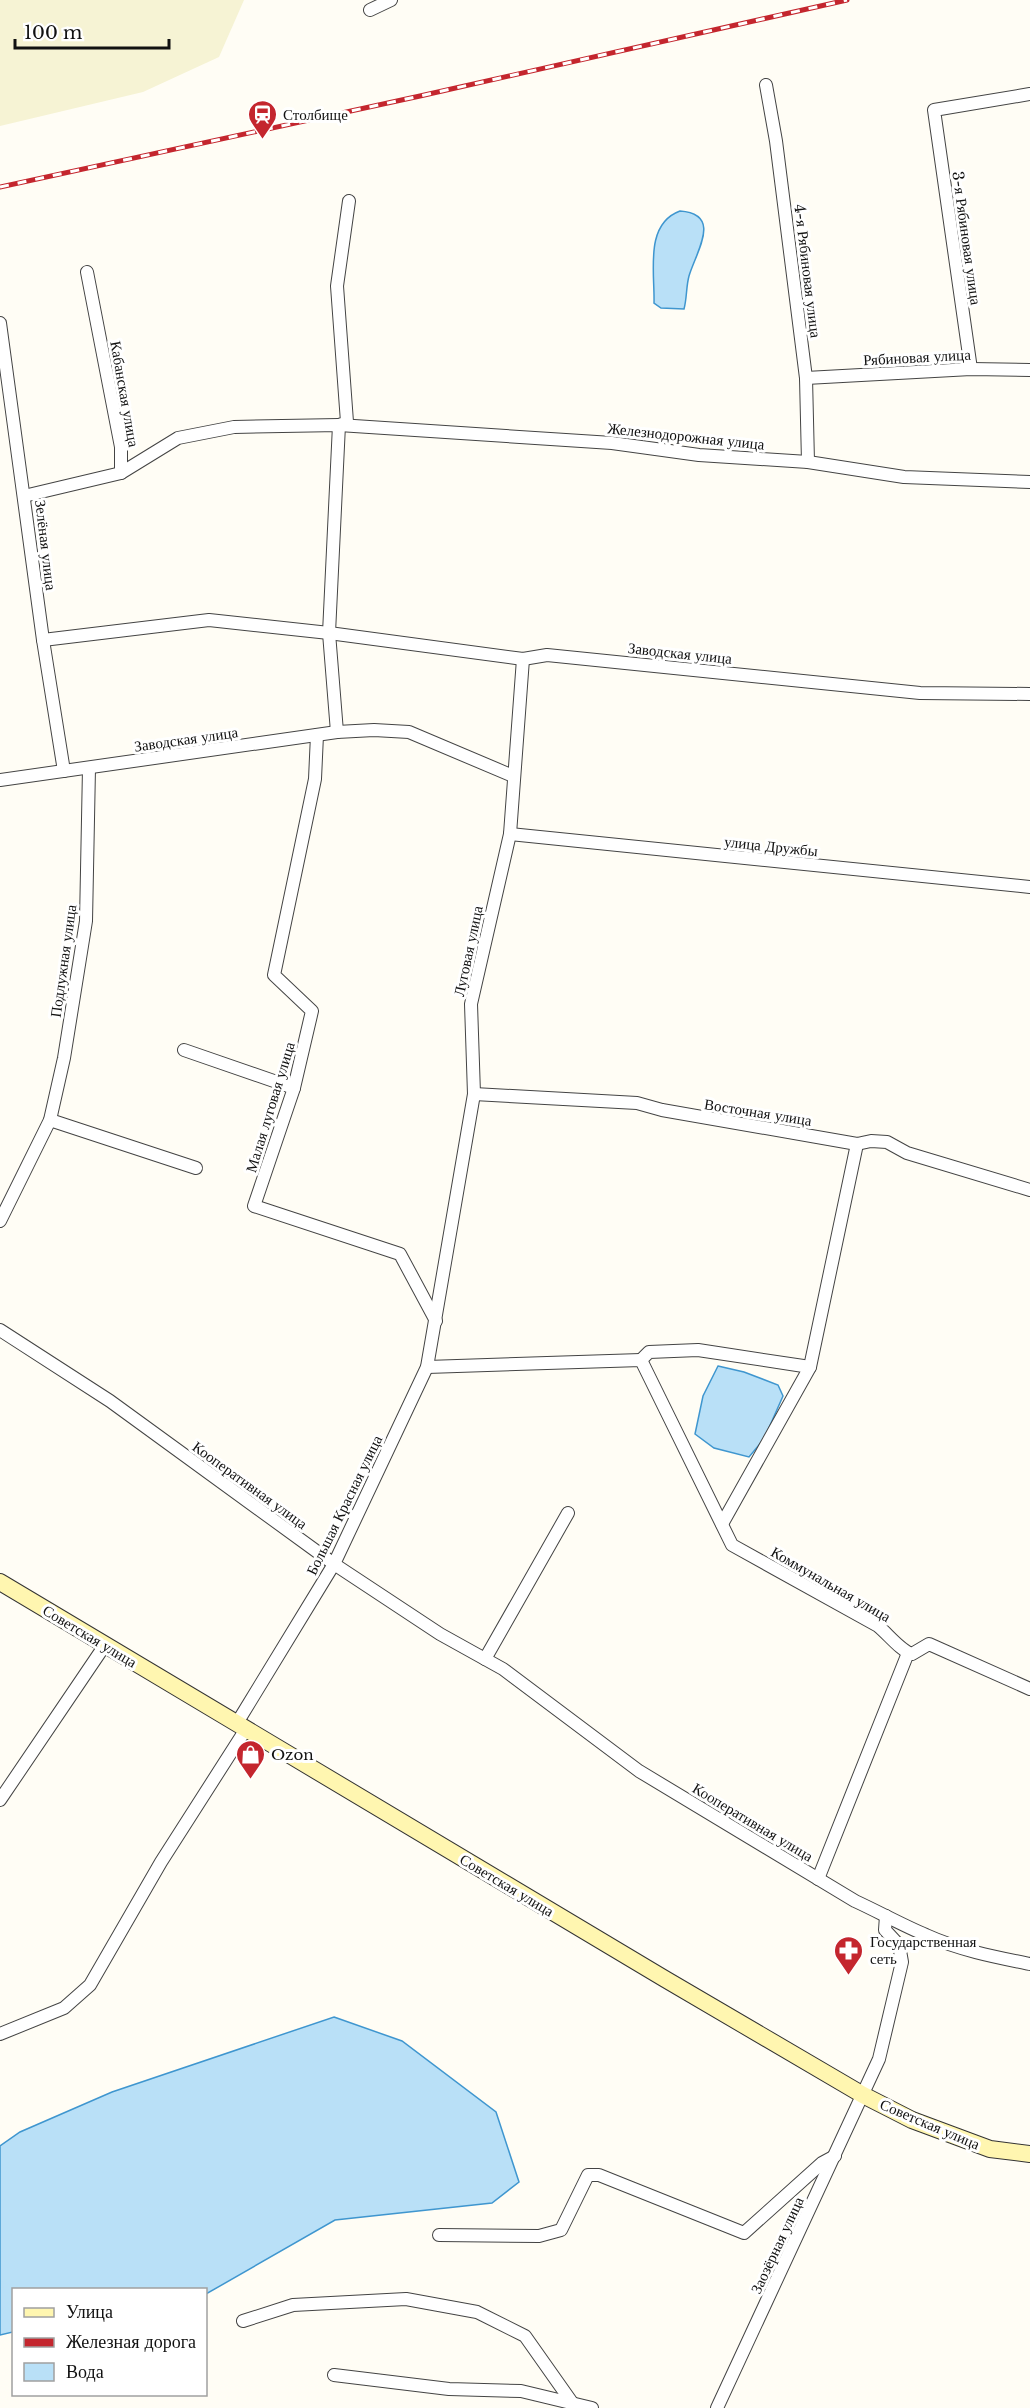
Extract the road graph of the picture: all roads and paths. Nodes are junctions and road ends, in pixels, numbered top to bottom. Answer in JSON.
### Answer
{"nodes":[{"id":1,"x":391,"y":0,"type":"edge"},
{"id":2,"x":370,"y":10,"type":"dead end"},
{"id":3,"x":766,"y":85,"type":"dead end"},
{"id":4,"x":1030,"y":94,"type":"edge"},
{"id":5,"x":349,"y":201,"type":"dead end"},
{"id":6,"x":87,"y":272,"type":"dead end"},
{"id":7,"x":0,"y":323,"type":"edge"},
{"id":8,"x":970,"y":369,"type":"junction"},
{"id":9,"x":1030,"y":370,"type":"edge"},
{"id":10,"x":806,"y":378,"type":"junction"},
{"id":11,"x":339,"y":425,"type":"junction"},
{"id":12,"x":808,"y":462,"type":"junction"},
{"id":13,"x":121,"y":473,"type":"junction"},
{"id":14,"x":1030,"y":482,"type":"edge"},
{"id":15,"x":24,"y":496,"type":"junction"},
{"id":16,"x":329,"y":633,"type":"junction"},
{"id":17,"x":43,"y":640,"type":"junction"},
{"id":18,"x":523,"y":659,"type":"junction"},
{"id":19,"x":1030,"y":694,"type":"edge"},
{"id":20,"x":337,"y":732,"type":"junction"},
{"id":21,"x":317,"y":735,"type":"junction"},
{"id":22,"x":89,"y":768,"type":"junction"},
{"id":23,"x":64,"y":771,"type":"junction"},
{"id":24,"x":513,"y":776,"type":"junction"},
{"id":25,"x":0,"y":780,"type":"edge"},
{"id":26,"x":510,"y":834,"type":"junction"},
{"id":27,"x":1030,"y":887,"type":"edge"},
{"id":28,"x":184,"y":1050,"type":"dead end"},
{"id":29,"x":294,"y":1088,"type":"junction"},
{"id":30,"x":474,"y":1094,"type":"junction"},
{"id":31,"x":50,"y":1120,"type":"junction"},
{"id":32,"x":857,"y":1144,"type":"junction"},
{"id":33,"x":196,"y":1168,"type":"dead end"},
{"id":34,"x":1030,"y":1190,"type":"edge"},
{"id":35,"x":0,"y":1221,"type":"edge"},
{"id":36,"x":436,"y":1321,"type":"junction"},
{"id":37,"x":0,"y":1330,"type":"edge"},
{"id":38,"x":641,"y":1360,"type":"junction"},
{"id":39,"x":427,"y":1367,"type":"junction"},
{"id":40,"x":810,"y":1367,"type":"junction"},
{"id":41,"x":568,"y":1513,"type":"dead end"},
{"id":42,"x":722,"y":1524,"type":"junction"},
{"id":43,"x":334,"y":1564,"type":"junction"},
{"id":44,"x":0,"y":1582,"type":"edge"},
{"id":45,"x":105,"y":1645,"type":"junction"},
{"id":46,"x":908,"y":1653,"type":"junction"},
{"id":47,"x":485,"y":1659,"type":"junction"},
{"id":48,"x":1030,"y":1689,"type":"edge"},
{"id":49,"x":241,"y":1726,"type":"junction"},
{"id":50,"x":0,"y":1800,"type":"edge"},
{"id":51,"x":818,"y":1879,"type":"junction"},
{"id":52,"x":886,"y":1916,"type":"junction"},
{"id":53,"x":1030,"y":1964,"type":"edge"},
{"id":54,"x":0,"y":2034,"type":"edge"},
{"id":55,"x":863,"y":2095,"type":"junction"},
{"id":56,"x":1030,"y":2154,"type":"edge"},
{"id":57,"x":835,"y":2156,"type":"junction"},
{"id":58,"x":439,"y":2235,"type":"dead end"},
{"id":59,"x":243,"y":2321,"type":"dead end"},
{"id":60,"x":334,"y":2374,"type":"dead end"},
{"id":61,"x":573,"y":2404,"type":"junction"},
{"id":62,"x":592,"y":2408,"type":"edge"},
{"id":63,"x":717,"y":2408,"type":"edge"}],
"edges":[{"from":1,"to":2,"type":"street"},
{"from":3,"to":10,"type":"street","name":"4-я Рябиновая улица"},
{"from":4,"to":8,"type":"street","name":"3-я Рябиновая улица"},
{"from":5,"to":11,"type":"street"},
{"from":6,"to":13,"type":"street","name":"Кабанская улица"},
{"from":7,"to":15,"type":"street","name":"Зелёная улица"},
{"from":8,"to":9,"type":"street","name":"Рябиновая улица"},
{"from":8,"to":10,"type":"street","name":"Рябиновая улица"},
{"from":10,"to":12,"type":"street","name":"4-я Рябиновая улица"},
{"from":11,"to":12,"type":"street","name":"Железнодорожная улица"},
{"from":11,"to":13,"type":"street","name":"Кабанская улица"},
{"from":11,"to":16,"type":"street"},
{"from":12,"to":14,"type":"street","name":"Железнодорожная улица"},
{"from":13,"to":15,"type":"street"},
{"from":15,"to":17,"type":"street","name":"Зелёная улица"},
{"from":16,"to":17,"type":"street","name":"Заводская улица"},
{"from":16,"to":18,"type":"street","name":"Заводская улица"},
{"from":16,"to":20,"type":"street"},
{"from":17,"to":23,"type":"street","name":"Зелёная улица"},
{"from":18,"to":19,"type":"street","name":"Заводская улица"},
{"from":18,"to":24,"type":"street","name":"Луговая улица"},
{"from":20,"to":21,"type":"street","name":"Заводская улица"},
{"from":20,"to":24,"type":"street","name":"Заводская улица"},
{"from":21,"to":22,"type":"street","name":"Заводская улица"},
{"from":21,"to":29,"type":"street","name":"Малая луговая улица"},
{"from":22,"to":23,"type":"street","name":"Заводская улица"},
{"from":22,"to":31,"type":"street","name":"Подлужная улица"},
{"from":23,"to":25,"type":"street","name":"Заводская улица"},
{"from":24,"to":26,"type":"street","name":"Луговая улица"},
{"from":26,"to":27,"type":"street","name":"улица Дружбы"},
{"from":26,"to":30,"type":"street","name":"Луговая улица"},
{"from":28,"to":29,"type":"street"},
{"from":29,"to":36,"type":"street","name":"Малая луговая улица"},
{"from":30,"to":32,"type":"street","name":"Восточная улица"},
{"from":30,"to":36,"type":"street","name":"Луговая улица"},
{"from":31,"to":33,"type":"street"},
{"from":31,"to":35,"type":"street","name":"Подлужная улица"},
{"from":32,"to":34,"type":"street","name":"Восточная улица"},
{"from":32,"to":40,"type":"street"},
{"from":36,"to":39,"type":"street","name":"Большая Красная улица"},
{"from":37,"to":43,"type":"street","name":"Кооперативная улица"},
{"from":38,"to":39,"type":"street"},
{"from":38,"to":40,"type":"street"},
{"from":38,"to":42,"type":"street","name":"Коммунальная улица"},
{"from":39,"to":43,"type":"street","name":"Большая Красная улица"},
{"from":40,"to":42,"type":"street"},
{"from":41,"to":47,"type":"street"},
{"from":42,"to":46,"type":"street","name":"Коммунальная улица"},
{"from":43,"to":47,"type":"street","name":"Кооперативная улица"},
{"from":43,"to":49,"type":"street","name":"Большая Красная улица"},
{"from":44,"to":45,"type":"street","name":"Советская улица"},
{"from":45,"to":49,"type":"street","name":"Советская улица"},
{"from":45,"to":50,"type":"street"},
{"from":46,"to":48,"type":"street"},
{"from":46,"to":51,"type":"street"},
{"from":47,"to":51,"type":"street","name":"Кооперативная улица"},
{"from":49,"to":54,"type":"street","name":"Большая Красная улица"},
{"from":49,"to":55,"type":"street","name":"Советская улица"},
{"from":51,"to":52,"type":"street","name":"Кооперативная улица"},
{"from":52,"to":53,"type":"street","name":"Кооперативная улица"},
{"from":52,"to":55,"type":"street","name":"Заозёрная улица"},
{"from":55,"to":56,"type":"street","name":"Советская улица"},
{"from":55,"to":57,"type":"street","name":"Заозёрная улица"},
{"from":57,"to":58,"type":"street"},
{"from":57,"to":63,"type":"street","name":"Заозёрная улица"},
{"from":59,"to":61,"type":"street"},
{"from":60,"to":61,"type":"street"},
{"from":61,"to":62,"type":"street"}]}
